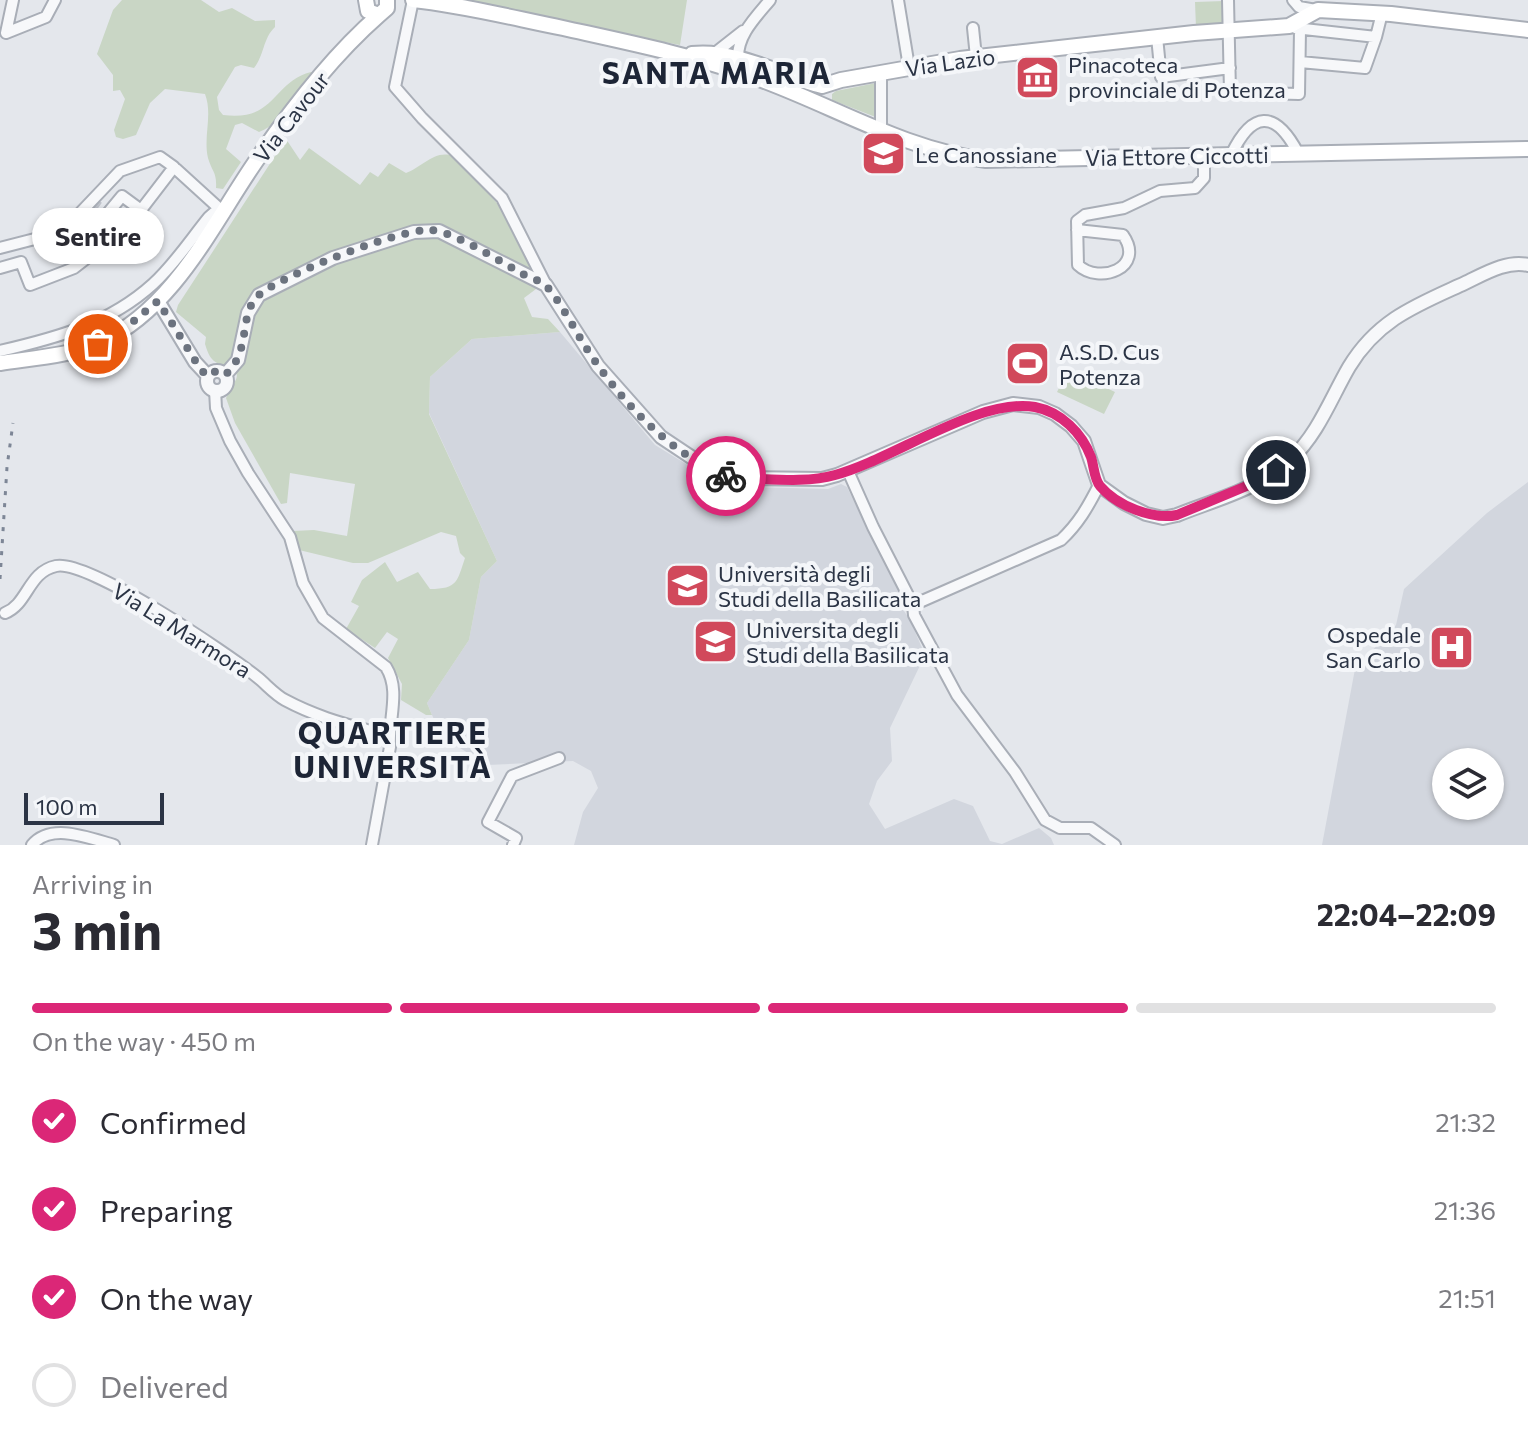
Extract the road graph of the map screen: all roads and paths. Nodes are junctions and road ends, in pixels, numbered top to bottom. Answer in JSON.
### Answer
{"nodes":[{"id":1,"x":13,"y":0,"type":"edge"},
{"id":2,"x":55,"y":0,"type":"edge"},
{"id":3,"x":413,"y":0,"type":"edge"},
{"id":4,"x":770,"y":0,"type":"edge"},
{"id":5,"x":898,"y":0,"type":"edge"},
{"id":6,"x":1228,"y":0,"type":"edge"},
{"id":7,"x":1293,"y":0,"type":"edge"},
{"id":8,"x":373,"y":6,"type":"edge"},
{"id":9,"x":1318,"y":10,"type":"junction"},
{"id":10,"x":1382,"y":13,"type":"junction"},
{"id":11,"x":748,"y":28,"type":"junction"},
{"id":12,"x":973,"y":28,"type":"dead end"},
{"id":13,"x":1294,"y":28,"type":"junction"},
{"id":14,"x":1229,"y":30,"type":"junction"},
{"id":15,"x":1528,"y":30,"type":"edge"},
{"id":16,"x":3,"y":34,"type":"edge"},
{"id":17,"x":1157,"y":37,"type":"junction"},
{"id":18,"x":1376,"y":37,"type":"junction"},
{"id":19,"x":715,"y":53,"type":"junction"},
{"id":20,"x":685,"y":55,"type":"junction"},
{"id":21,"x":976,"y":57,"type":"junction"},
{"id":22,"x":738,"y":59,"type":"junction"},
{"id":23,"x":1300,"y":62,"type":"junction"},
{"id":24,"x":909,"y":67,"type":"junction"},
{"id":25,"x":1230,"y":68,"type":"junction"},
{"id":26,"x":881,"y":72,"type":"junction"},
{"id":27,"x":819,"y":93,"type":"junction"},
{"id":28,"x":881,"y":129,"type":"junction"},
{"id":29,"x":1528,"y":149,"type":"edge"},
{"id":30,"x":1298,"y":153,"type":"junction"},
{"id":31,"x":1231,"y":155,"type":"junction"},
{"id":32,"x":1204,"y":156,"type":"junction"},
{"id":33,"x":176,"y":169,"type":"dead end"},
{"id":34,"x":223,"y":209,"type":"junction"},
{"id":35,"x":1077,"y":230,"type":"junction"},
{"id":36,"x":0,"y":248,"type":"edge"},
{"id":37,"x":1528,"y":265,"type":"edge"},
{"id":38,"x":0,"y":268,"type":"edge"},
{"id":39,"x":546,"y":285,"type":"junction"},
{"id":40,"x":158,"y":301,"type":"junction"},
{"id":41,"x":0,"y":351,"type":"edge"},
{"id":42,"x":0,"y":363,"type":"edge"},
{"id":43,"x":225,"y":375,"type":"junction"},
{"id":44,"x":208,"y":376,"type":"junction"},
{"id":45,"x":215,"y":390,"type":"junction"},
{"id":46,"x":848,"y":471,"type":"junction"},
{"id":47,"x":1099,"y":485,"type":"junction"},
{"id":48,"x":913,"y":605,"type":"junction"},
{"id":49,"x":5,"y":613,"type":"dead end"},
{"id":50,"x":371,"y":731,"type":"dead end"},
{"id":51,"x":559,"y":758,"type":"dead end"},
{"id":52,"x":32,"y":845,"type":"edge"},
{"id":53,"x":114,"y":845,"type":"edge"},
{"id":54,"x":372,"y":845,"type":"edge"},
{"id":55,"x":513,"y":845,"type":"edge"},
{"id":56,"x":1115,"y":845,"type":"edge"}],
"edges":[{"from":1,"to":16,"type":"street"},
{"from":2,"to":16,"type":"street"},
{"from":3,"to":8,"type":"main road"},
{"from":3,"to":20,"type":"main road"},
{"from":3,"to":39,"type":"street"},
{"from":4,"to":11,"type":"street"},
{"from":5,"to":24,"type":"street"},
{"from":6,"to":14,"type":"street"},
{"from":7,"to":9,"type":"street"},
{"from":8,"to":34,"type":"main road","name":"Via Cavour"},
{"from":9,"to":10,"type":"main road"},
{"from":9,"to":13,"type":"main road","name":"Via Lazio"},
{"from":10,"to":15,"type":"main road"},
{"from":10,"to":18,"type":"street"},
{"from":11,"to":19,"type":"street"},
{"from":11,"to":22,"type":"street"},
{"from":12,"to":21,"type":"street"},
{"from":13,"to":14,"type":"main road","name":"Via Lazio"},
{"from":13,"to":18,"type":"street"},
{"from":13,"to":23,"type":"street"},
{"from":14,"to":17,"type":"main road","name":"Via Lazio"},
{"from":14,"to":25,"type":"street"},
{"from":17,"to":21,"type":"main road","name":"Via Lazio"},
{"from":17,"to":25,"type":"street"},
{"from":18,"to":23,"type":"street"},
{"from":19,"to":20,"type":"main road"},
{"from":19,"to":22,"type":"main road"},
{"from":20,"to":27,"type":"main road"},
{"from":21,"to":24,"type":"main road","name":"Via Lazio"},
{"from":22,"to":27,"type":"main road"},
{"from":23,"to":25,"type":"street"},
{"from":24,"to":26,"type":"main road","name":"Via Lazio"},
{"from":26,"to":27,"type":"main road","name":"Via Lazio"},
{"from":26,"to":28,"type":"street"},
{"from":27,"to":28,"type":"main road","name":"Via Ettore Ciccotti"},
{"from":28,"to":32,"type":"main road","name":"Via Ettore Ciccotti"},
{"from":29,"to":30,"type":"main road","name":"Via Ettore Ciccotti"},
{"from":30,"to":31,"type":"main road","name":"Via Ettore Ciccotti"},
{"from":30,"to":31,"type":"street"},
{"from":31,"to":32,"type":"main road","name":"Via Ettore Ciccotti"},
{"from":32,"to":35,"type":"street"},
{"from":33,"to":34,"type":"street"},
{"from":34,"to":40,"type":"main road","name":"Via Cavour"},
{"from":34,"to":41,"type":"street","name":"Via Cavour"},
{"from":35,"to":35,"type":"street"},
{"from":36,"to":38,"type":"street"},
{"from":37,"to":47,"type":"street"},
{"from":39,"to":43,"type":"street"},
{"from":39,"to":46,"type":"street"},
{"from":40,"to":42,"type":"main road","name":"Via Cavour"},
{"from":40,"to":44,"type":"street"},
{"from":43,"to":44,"type":"street"},
{"from":43,"to":45,"type":"street"},
{"from":44,"to":45,"type":"street"},
{"from":45,"to":54,"type":"street"},
{"from":46,"to":47,"type":"street"},
{"from":46,"to":48,"type":"street"},
{"from":47,"to":48,"type":"street"},
{"from":48,"to":56,"type":"street"},
{"from":49,"to":50,"type":"street","name":"Via La Marmora"},
{"from":51,"to":55,"type":"street"},
{"from":52,"to":53,"type":"street"}]}
